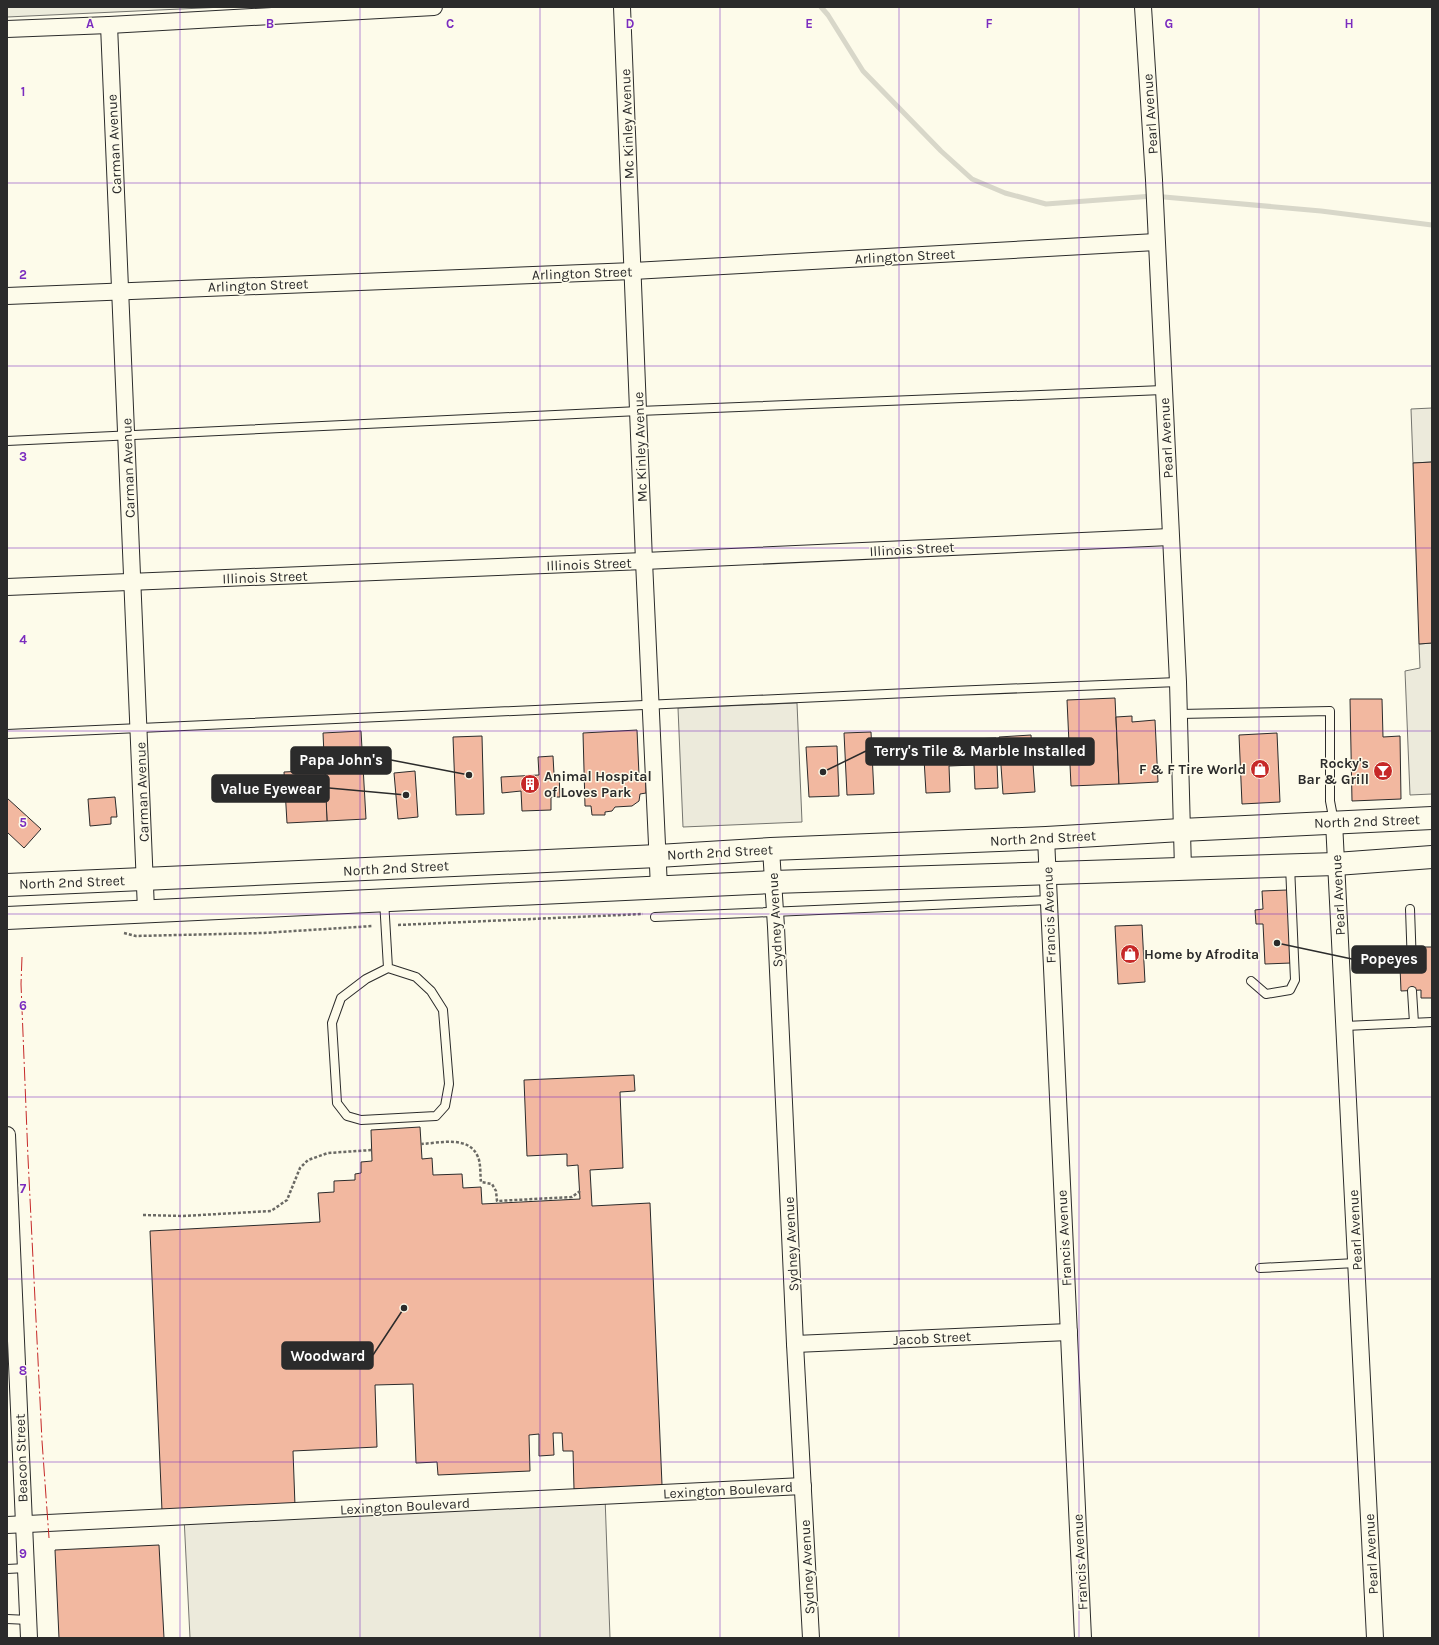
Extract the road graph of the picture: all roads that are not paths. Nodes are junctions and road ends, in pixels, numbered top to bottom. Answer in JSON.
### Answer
{"nodes":[{"id":1,"x":434,"y":7,"type":"edge"},
{"id":2,"x":622,"y":7,"type":"edge"},
{"id":3,"x":1144,"y":7,"type":"edge"},
{"id":4,"x":109,"y":26,"type":"junction"},
{"id":5,"x":7,"y":29,"type":"edge"},
{"id":6,"x":1156,"y":242,"type":"junction"},
{"id":7,"x":633,"y":271,"type":"junction"},
{"id":8,"x":121,"y":291,"type":"junction"},
{"id":9,"x":7,"y":296,"type":"edge"},
{"id":10,"x":1164,"y":390,"type":"junction"},
{"id":11,"x":639,"y":411,"type":"junction"},
{"id":12,"x":127,"y":435,"type":"junction"},
{"id":13,"x":7,"y":441,"type":"edge"},
{"id":14,"x":1170,"y":537,"type":"junction"},
{"id":15,"x":644,"y":562,"type":"junction"},
{"id":16,"x":132,"y":583,"type":"junction"},
{"id":17,"x":7,"y":587,"type":"edge"},
{"id":18,"x":1178,"y":682,"type":"junction"},
{"id":19,"x":651,"y":705,"type":"junction"},
{"id":20,"x":1179,"y":714,"type":"junction"},
{"id":21,"x":139,"y":728,"type":"junction"},
{"id":22,"x":7,"y":734,"type":"edge"},
{"id":23,"x":1432,"y":818,"type":"edge"},
{"id":24,"x":1334,"y":822,"type":"junction"},
{"id":25,"x":1182,"y":830,"type":"junction"},
{"id":26,"x":1046,"y":838,"type":"junction"},
{"id":27,"x":770,"y":849,"type":"junction"},
{"id":28,"x":658,"y":856,"type":"junction"},
{"id":29,"x":1432,"y":857,"type":"edge"},
{"id":30,"x":1336,"y":864,"type":"junction"},
{"id":31,"x":1290,"y":865,"type":"junction"},
{"id":32,"x":1182,"y":869,"type":"junction"},
{"id":33,"x":1048,"y":874,"type":"junction"},
{"id":34,"x":145,"y":879,"type":"junction"},
{"id":35,"x":773,"y":882,"type":"junction"},
{"id":36,"x":7,"y":885,"type":"edge"},
{"id":37,"x":659,"y":888,"type":"junction"},
{"id":38,"x":384,"y":900,"type":"junction"},
{"id":39,"x":1048,"y":900,"type":"junction"},
{"id":40,"x":1410,"y":909,"type":"dead end"},
{"id":41,"x":146,"y":910,"type":"junction"},
{"id":42,"x":775,"y":911,"type":"junction"},
{"id":43,"x":654,"y":917,"type":"dead end"},
{"id":44,"x":7,"y":918,"type":"edge"},
{"id":45,"x":1412,"y":966,"type":"dead end"},
{"id":46,"x":388,"y":968,"type":"junction"},
{"id":47,"x":1251,"y":981,"type":"dead end"},
{"id":48,"x":1412,"y":991,"type":"dead end"},
{"id":49,"x":1414,"y":1022,"type":"junction"},
{"id":50,"x":1432,"y":1022,"type":"edge"},
{"id":51,"x":1345,"y":1026,"type":"junction"},
{"id":52,"x":7,"y":1134,"type":"edge"},
{"id":53,"x":1356,"y":1263,"type":"junction"},
{"id":54,"x":1260,"y":1268,"type":"dead end"},
{"id":55,"x":1069,"y":1332,"type":"junction"},
{"id":56,"x":795,"y":1344,"type":"junction"},
{"id":57,"x":803,"y":1486,"type":"junction"},
{"id":58,"x":7,"y":1525,"type":"edge"},
{"id":59,"x":24,"y":1525,"type":"junction"},
{"id":60,"x":26,"y":1568,"type":"junction"},
{"id":61,"x":7,"y":1569,"type":"edge"},
{"id":62,"x":7,"y":1619,"type":"edge"},
{"id":63,"x":29,"y":1620,"type":"junction"},
{"id":64,"x":30,"y":1638,"type":"edge"},
{"id":65,"x":811,"y":1638,"type":"edge"},
{"id":66,"x":1083,"y":1638,"type":"edge"},
{"id":67,"x":1375,"y":1638,"type":"edge"}],
"edges":[{"from":1,"to":4,"type":"street"},
{"from":2,"to":7,"type":"street","name":"Mc Kinley Avenue"},
{"from":3,"to":6,"type":"street","name":"Pearl Avenue"},
{"from":4,"to":5,"type":"street"},
{"from":4,"to":8,"type":"street","name":"Carman Avenue"},
{"from":6,"to":7,"type":"street","name":"Arlington Street"},
{"from":6,"to":10,"type":"street","name":"Pearl Avenue"},
{"from":7,"to":8,"type":"street","name":"Arlington Street"},
{"from":7,"to":11,"type":"street","name":"Mc Kinley Avenue"},
{"from":8,"to":9,"type":"street","name":"Arlington Street"},
{"from":8,"to":12,"type":"street","name":"Carman Avenue"},
{"from":10,"to":11,"type":"lane"},
{"from":10,"to":14,"type":"street","name":"Pearl Avenue"},
{"from":11,"to":12,"type":"lane"},
{"from":11,"to":15,"type":"street","name":"Mc Kinley Avenue"},
{"from":12,"to":13,"type":"lane"},
{"from":12,"to":16,"type":"street","name":"Carman Avenue"},
{"from":14,"to":15,"type":"street","name":"Illinois Street"},
{"from":14,"to":18,"type":"street","name":"Pearl Avenue"},
{"from":15,"to":16,"type":"street","name":"Illinois Street"},
{"from":15,"to":19,"type":"street","name":"Mc Kinley Avenue"},
{"from":16,"to":17,"type":"street","name":"Illinois Street"},
{"from":16,"to":21,"type":"street","name":"Carman Avenue"},
{"from":18,"to":19,"type":"lane"},
{"from":18,"to":20,"type":"street","name":"Pearl Avenue"},
{"from":19,"to":21,"type":"lane"},
{"from":19,"to":28,"type":"street","name":"Mc Kinley Avenue"},
{"from":20,"to":24,"type":"lane"},
{"from":20,"to":25,"type":"street","name":"Pearl Avenue"},
{"from":21,"to":22,"type":"lane"},
{"from":21,"to":34,"type":"street","name":"Carman Avenue"},
{"from":23,"to":24,"type":"main road","name":"North 2nd Street"},
{"from":24,"to":25,"type":"main road","name":"North 2nd Street"},
{"from":24,"to":30,"type":"street","name":"Pearl Avenue"},
{"from":25,"to":26,"type":"main road","name":"North 2nd Street"},
{"from":25,"to":32,"type":"street","name":"Pearl Avenue"},
{"from":26,"to":27,"type":"main road","name":"North 2nd Street"},
{"from":26,"to":33,"type":"street","name":"Francis Avenue"},
{"from":27,"to":28,"type":"main road","name":"North 2nd Street"},
{"from":27,"to":35,"type":"street","name":"Sydney Avenue"},
{"from":28,"to":34,"type":"main road","name":"North 2nd Street"},
{"from":28,"to":37,"type":"street","name":"Mc Kinley Avenue"},
{"from":29,"to":30,"type":"main road"},
{"from":30,"to":31,"type":"main road"},
{"from":30,"to":51,"type":"street","name":"Pearl Avenue"},
{"from":31,"to":32,"type":"main road"},
{"from":31,"to":47,"type":"lane"},
{"from":32,"to":33,"type":"main road"},
{"from":33,"to":35,"type":"main road"},
{"from":33,"to":39,"type":"street","name":"Francis Avenue"},
{"from":34,"to":36,"type":"main road","name":"North 2nd Street"},
{"from":34,"to":41,"type":"street","name":"Carman Avenue"},
{"from":35,"to":37,"type":"main road"},
{"from":35,"to":42,"type":"street","name":"Sydney Avenue"},
{"from":37,"to":38,"type":"main road"},
{"from":38,"to":41,"type":"main road"},
{"from":38,"to":46,"type":"lane"},
{"from":39,"to":42,"type":"lane"},
{"from":39,"to":55,"type":"street","name":"Francis Avenue"},
{"from":40,"to":45,"type":"lane"},
{"from":41,"to":44,"type":"main road"},
{"from":42,"to":43,"type":"lane"},
{"from":42,"to":56,"type":"street","name":"Sydney Avenue"},
{"from":46,"to":46,"type":"lane"},
{"from":48,"to":49,"type":"lane"},
{"from":49,"to":50,"type":"lane"},
{"from":49,"to":51,"type":"lane"},
{"from":51,"to":53,"type":"street","name":"Pearl Avenue"},
{"from":52,"to":59,"type":"street","name":"Beacon Street"},
{"from":53,"to":54,"type":"lane"},
{"from":53,"to":67,"type":"street","name":"Pearl Avenue"},
{"from":55,"to":56,"type":"street","name":"Jacob Street"},
{"from":55,"to":66,"type":"street","name":"Francis Avenue"},
{"from":56,"to":57,"type":"street","name":"Sydney Avenue"},
{"from":57,"to":59,"type":"street","name":"Lexington Boulevard"},
{"from":57,"to":65,"type":"street","name":"Sydney Avenue"},
{"from":58,"to":59,"type":"street","name":"Lexington Boulevard"},
{"from":59,"to":60,"type":"street","name":"Beacon Street"},
{"from":60,"to":61,"type":"lane"},
{"from":60,"to":63,"type":"street","name":"Beacon Street"},
{"from":62,"to":63,"type":"lane"},
{"from":63,"to":64,"type":"street","name":"Beacon Street"}]}
